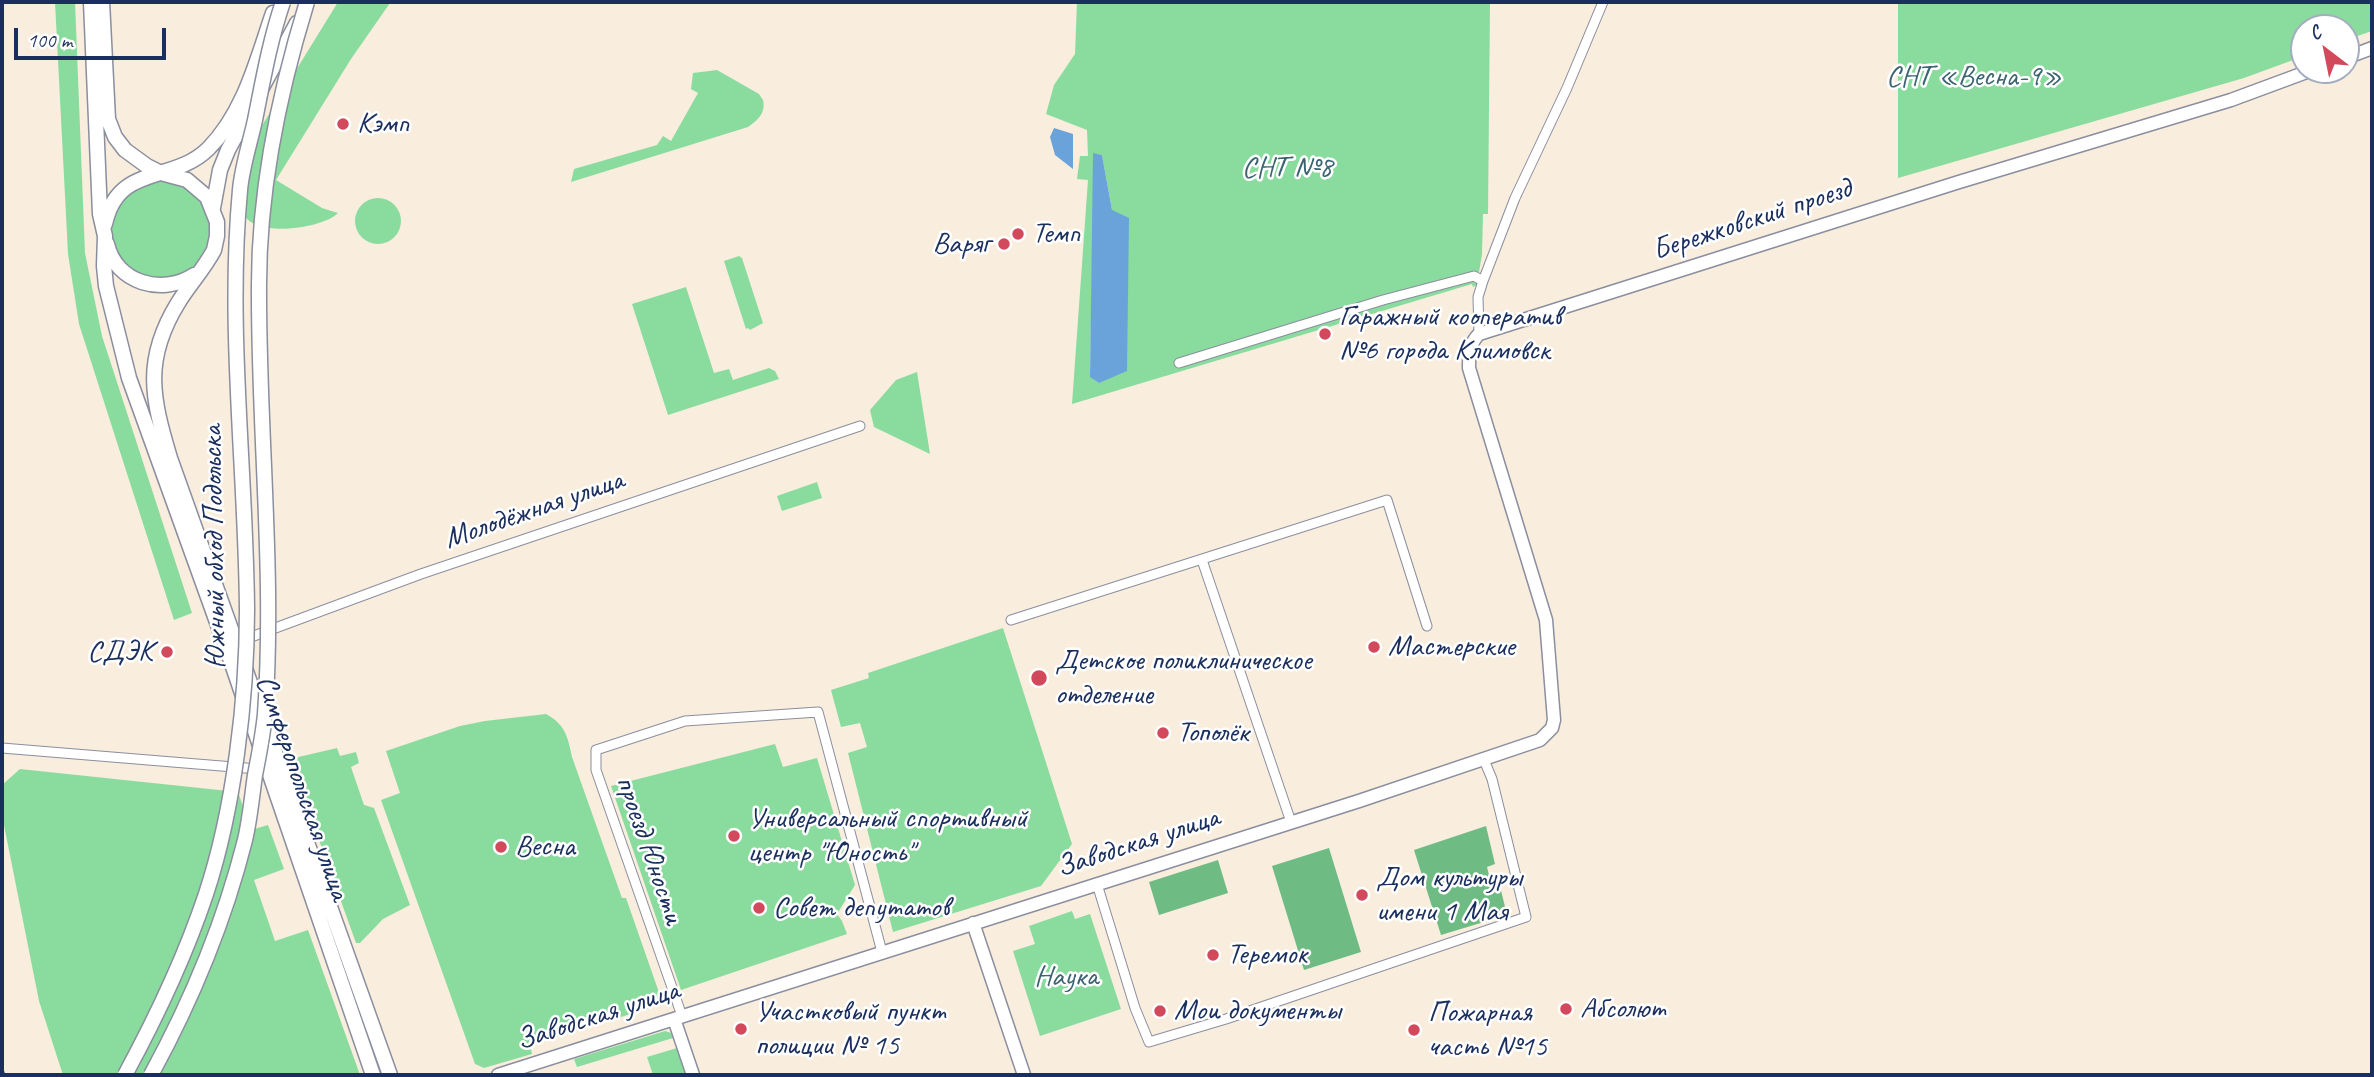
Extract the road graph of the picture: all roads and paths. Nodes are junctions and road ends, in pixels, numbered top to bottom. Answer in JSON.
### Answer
{"nodes":[{"id":1,"x":91,"y":2,"type":"edge"},
{"id":2,"x":102,"y":2,"type":"edge"},
{"id":3,"x":277,"y":2,"type":"edge"},
{"id":4,"x":283,"y":2,"type":"edge"},
{"id":5,"x":308,"y":2,"type":"edge"},
{"id":6,"x":1603,"y":2,"type":"edge"},
{"id":7,"x":2290,"y":78,"type":"edge"},
{"id":8,"x":161,"y":173,"type":"junction"},
{"id":9,"x":213,"y":208,"type":"junction"},
{"id":10,"x":105,"y":236,"type":"junction"},
{"id":11,"x":198,"y":272,"type":"junction"},
{"id":12,"x":1483,"y":281,"type":"junction"},
{"id":13,"x":1479,"y":334,"type":"junction"},
{"id":14,"x":1179,"y":363,"type":"dead end"},
{"id":15,"x":860,"y":426,"type":"dead end"},
{"id":16,"x":1202,"y":561,"type":"junction"},
{"id":17,"x":1011,"y":620,"type":"dead end"},
{"id":18,"x":1427,"y":626,"type":"dead end"},
{"id":19,"x":230,"y":645,"type":"junction"},
{"id":20,"x":2,"y":748,"type":"edge"},
{"id":21,"x":1485,"y":760,"type":"junction"},
{"id":22,"x":266,"y":766,"type":"junction"},
{"id":23,"x":1291,"y":822,"type":"junction"},
{"id":24,"x":1097,"y":884,"type":"junction"},
{"id":25,"x":973,"y":923,"type":"junction"},
{"id":26,"x":881,"y":953,"type":"junction"},
{"id":27,"x":678,"y":1017,"type":"junction"},
{"id":28,"x":361,"y":1039,"type":"junction"},
{"id":29,"x":125,"y":1075,"type":"edge"},
{"id":30,"x":151,"y":1075,"type":"edge"},
{"id":31,"x":368,"y":1075,"type":"edge"},
{"id":32,"x":373,"y":1075,"type":"edge"},
{"id":33,"x":390,"y":1075,"type":"edge"},
{"id":34,"x":498,"y":1075,"type":"edge"},
{"id":35,"x":693,"y":1075,"type":"edge"},
{"id":36,"x":1024,"y":1075,"type":"edge"}],
"edges":[{"from":1,"to":10,"type":"main road"},
{"from":2,"to":8,"type":"main road"},
{"from":3,"to":8,"type":"main road"},
{"from":4,"to":29,"type":"main road","name":"Южный обход Подольска","bridge":true},
{"from":5,"to":9,"type":"main road"},
{"from":5,"to":30,"type":"main road","name":"Южный обход Подольска","bridge":true},
{"from":6,"to":12,"type":"street"},
{"from":7,"to":13,"type":"street","name":"Бережковский проезд"},
{"from":8,"to":9,"type":"main road"},
{"from":8,"to":10,"type":"main road"},
{"from":9,"to":11,"type":"main road"},
{"from":10,"to":11,"type":"main road"},
{"from":10,"to":19,"type":"main road","name":"Симферопольская улица"},
{"from":11,"to":19,"type":"main road","name":"Симферопольская улица"},
{"from":12,"to":13,"type":"street"},
{"from":12,"to":14,"type":"street"},
{"from":13,"to":21,"type":"street","name":"Заводская улица"},
{"from":15,"to":19,"type":"street","name":"Молодёжная улица"},
{"from":16,"to":17,"type":"street"},
{"from":16,"to":18,"type":"street"},
{"from":16,"to":23,"type":"street"},
{"from":19,"to":22,"type":"main road","name":"Симферопольская улица"},
{"from":19,"to":33,"type":"main road","name":"Симферопольская улица"},
{"from":20,"to":22,"type":"street"},
{"from":21,"to":23,"type":"street","name":"Заводская улица"},
{"from":21,"to":24,"type":"street"},
{"from":22,"to":28,"type":"main road","name":"Симферопольская улица"},
{"from":23,"to":24,"type":"street","name":"Заводская улица"},
{"from":24,"to":25,"type":"street","name":"Заводская улица"},
{"from":25,"to":26,"type":"street","name":"Заводская улица"},
{"from":25,"to":36,"type":"street"},
{"from":26,"to":27,"type":"street","name":"Заводская улица"},
{"from":26,"to":27,"type":"street","name":"проезд Юности"},
{"from":27,"to":34,"type":"street","name":"Заводская улица"},
{"from":27,"to":35,"type":"street"},
{"from":28,"to":31,"type":"street"},
{"from":28,"to":32,"type":"main road","name":"Симферопольская улица"}]}
